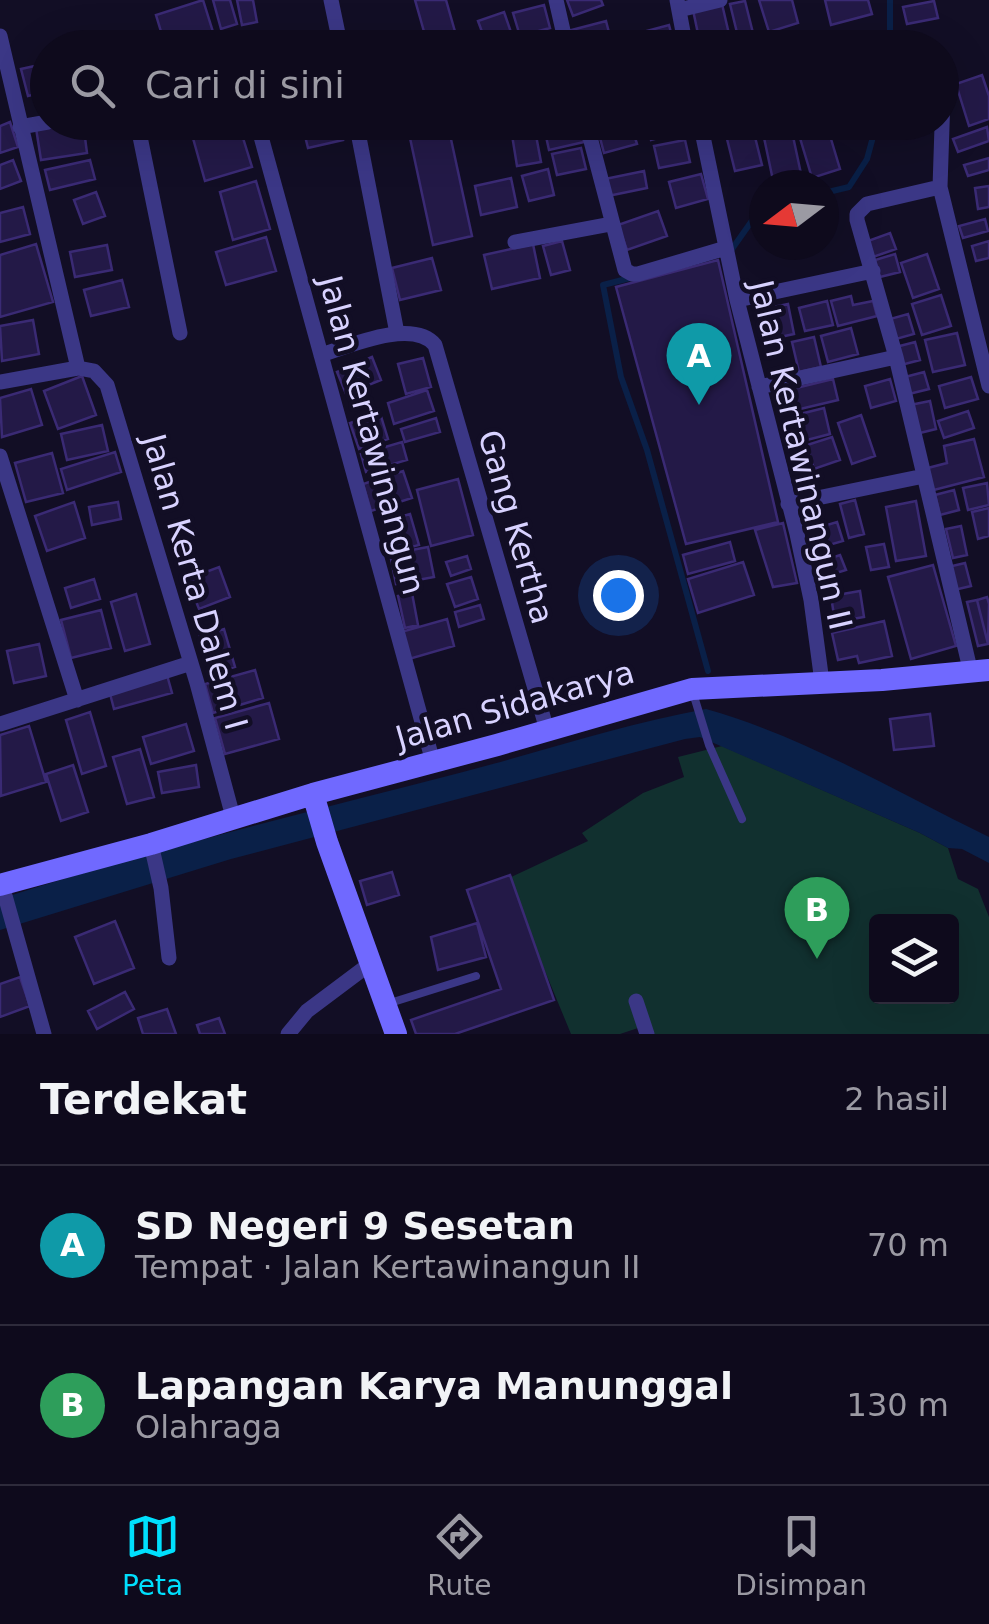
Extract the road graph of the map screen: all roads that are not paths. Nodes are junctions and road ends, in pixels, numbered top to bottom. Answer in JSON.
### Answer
{"nodes":[{"id":1,"x":331,"y":0,"type":"edge"},
{"id":2,"x":556,"y":0,"type":"edge"},
{"id":3,"x":720,"y":0,"type":"edge"},
{"id":4,"x":678,"y":5,"type":"edge"},
{"id":5,"x":337,"y":30,"type":"edge"},
{"id":6,"x":563,"y":30,"type":"edge"},
{"id":7,"x":683,"y":30,"type":"edge"},
{"id":8,"x":0,"y":36,"type":"edge"},
{"id":9,"x":30,"y":125,"type":"edge"},
{"id":10,"x":20,"y":127,"type":"junction"},
{"id":11,"x":141,"y":140,"type":"edge"},
{"id":12,"x":262,"y":140,"type":"edge"},
{"id":13,"x":359,"y":140,"type":"edge"},
{"id":14,"x":590,"y":140,"type":"edge"},
{"id":15,"x":704,"y":140,"type":"edge"},
{"id":16,"x":942,"y":140,"type":"edge"},
{"id":17,"x":940,"y":187,"type":"junction"},
{"id":18,"x":611,"y":224,"type":"junction"},
{"id":19,"x":515,"y":242,"type":"dead end"},
{"id":20,"x":726,"y":248,"type":"junction"},
{"id":21,"x":873,"y":271,"type":"junction"},
{"id":22,"x":738,"y":300,"type":"junction"},
{"id":23,"x":180,"y":333,"type":"dead end"},
{"id":24,"x":397,"y":333,"type":"junction"},
{"id":25,"x":321,"y":354,"type":"junction"},
{"id":26,"x":896,"y":358,"type":"junction"},
{"id":27,"x":85,"y":369,"type":"junction"},
{"id":28,"x":0,"y":382,"type":"edge"},
{"id":29,"x":989,"y":386,"type":"edge"},
{"id":30,"x":760,"y":388,"type":"junction"},
{"id":31,"x":0,"y":456,"type":"edge"},
{"id":32,"x":924,"y":476,"type":"junction"},
{"id":33,"x":788,"y":504,"type":"junction"},
{"id":34,"x":191,"y":662,"type":"junction"},
{"id":35,"x":984,"y":673,"type":"edge"},
{"id":36,"x":822,"y":682,"type":"junction"},
{"id":37,"x":694,"y":698,"type":"junction"},
{"id":38,"x":77,"y":700,"type":"junction"},
{"id":39,"x":0,"y":724,"type":"edge"},
{"id":40,"x":547,"y":730,"type":"junction"},
{"id":41,"x":432,"y":762,"type":"junction"},
{"id":42,"x":315,"y":800,"type":"junction"},
{"id":43,"x":234,"y":817,"type":"junction"},
{"id":44,"x":742,"y":820,"type":"dead end"},
{"id":45,"x":151,"y":847,"type":"junction"},
{"id":46,"x":2,"y":888,"type":"edge"},
{"id":47,"x":170,"y":958,"type":"dead end"},
{"id":48,"x":371,"y":962,"type":"junction"},
{"id":49,"x":476,"y":976,"type":"dead end"},
{"id":50,"x":636,"y":1001,"type":"dead end"},
{"id":51,"x":386,"y":1004,"type":"junction"},
{"id":52,"x":44,"y":1034,"type":"edge"},
{"id":53,"x":288,"y":1034,"type":"edge"},
{"id":54,"x":396,"y":1034,"type":"edge"},
{"id":55,"x":647,"y":1034,"type":"edge"}],
"edges":[{"from":1,"to":5,"type":"street"},
{"from":2,"to":6,"type":"street"},
{"from":3,"to":4,"type":"street"},
{"from":4,"to":7,"type":"street"},
{"from":8,"to":10,"type":"street","name":"Jalan Kerta Dalem I"},
{"from":9,"to":10,"type":"street"},
{"from":10,"to":27,"type":"street","name":"Jalan Kerta Dalem I"},
{"from":11,"to":23,"type":"street"},
{"from":12,"to":25,"type":"street","name":"Jalan Kertawinangun"},
{"from":13,"to":24,"type":"street"},
{"from":14,"to":18,"type":"street"},
{"from":15,"to":20,"type":"street","name":"Jalan Kertawinangun II"},
{"from":16,"to":17,"type":"street"},
{"from":17,"to":21,"type":"street"},
{"from":17,"to":29,"type":"street"},
{"from":18,"to":19,"type":"street"},
{"from":18,"to":20,"type":"street"},
{"from":20,"to":22,"type":"street","name":"Jalan Kertawinangun II"},
{"from":21,"to":22,"type":"street"},
{"from":21,"to":26,"type":"street"},
{"from":22,"to":30,"type":"street","name":"Jalan Kertawinangun II"},
{"from":24,"to":25,"type":"street"},
{"from":24,"to":40,"type":"street","name":"Gang Kertha"},
{"from":25,"to":41,"type":"street","name":"Jalan Kertawinangun"},
{"from":26,"to":30,"type":"street"},
{"from":26,"to":32,"type":"street"},
{"from":27,"to":28,"type":"street"},
{"from":27,"to":34,"type":"street","name":"Jalan Kerta Dalem I"},
{"from":30,"to":33,"type":"street","name":"Jalan Kertawinangun II"},
{"from":31,"to":38,"type":"street"},
{"from":32,"to":33,"type":"street"},
{"from":32,"to":35,"type":"street"},
{"from":33,"to":36,"type":"street","name":"Jalan Kertawinangun II"},
{"from":34,"to":38,"type":"street"},
{"from":34,"to":43,"type":"street","name":"Jalan Kerta Dalem I"},
{"from":35,"to":36,"type":"street","name":"Jalan Sidakarya"},
{"from":36,"to":37,"type":"street","name":"Jalan Sidakarya"},
{"from":37,"to":40,"type":"street","name":"Jalan Sidakarya"},
{"from":37,"to":44,"type":"lane"},
{"from":38,"to":39,"type":"street"},
{"from":40,"to":41,"type":"street","name":"Jalan Sidakarya"},
{"from":41,"to":42,"type":"street","name":"Jalan Sidakarya"},
{"from":42,"to":43,"type":"street","name":"Jalan Sidakarya"},
{"from":42,"to":48,"type":"street"},
{"from":43,"to":45,"type":"street","name":"Jalan Sidakarya"},
{"from":45,"to":46,"type":"street","name":"Jalan Sidakarya"},
{"from":45,"to":47,"type":"street"},
{"from":46,"to":52,"type":"street"},
{"from":48,"to":51,"type":"street"},
{"from":48,"to":53,"type":"street"},
{"from":49,"to":51,"type":"lane"},
{"from":50,"to":55,"type":"street"},
{"from":51,"to":54,"type":"street"}]}
